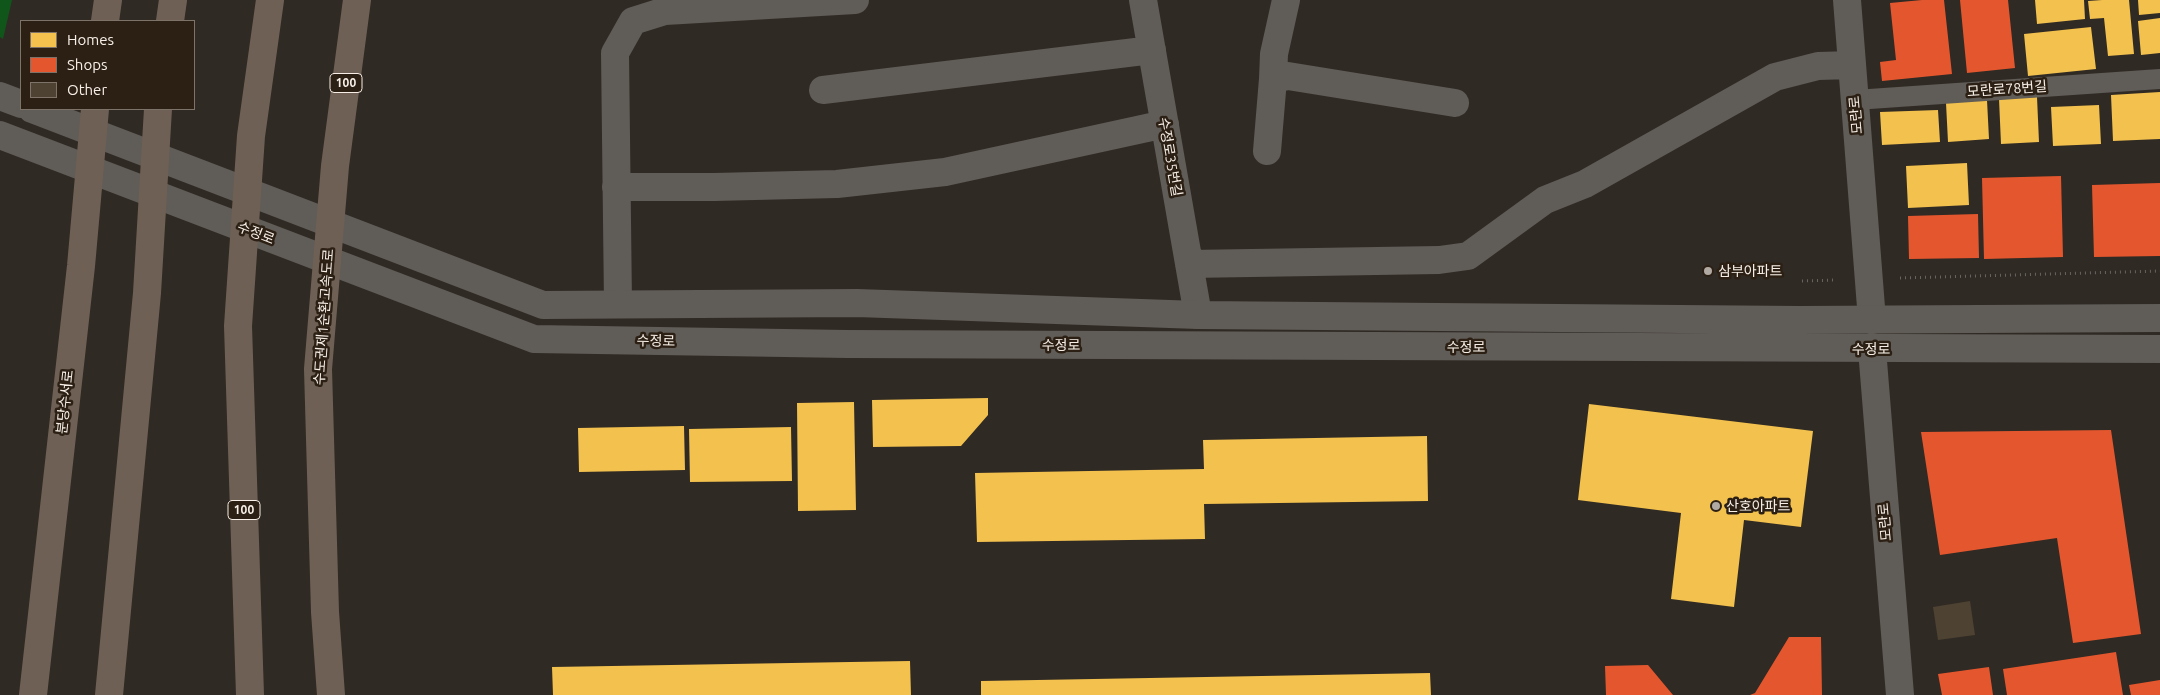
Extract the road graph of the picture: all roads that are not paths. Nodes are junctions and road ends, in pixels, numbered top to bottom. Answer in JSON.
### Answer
{"nodes":[{"id":1,"x":108,"y":0,"type":"edge"},
{"id":2,"x":173,"y":0,"type":"edge"},
{"id":3,"x":270,"y":0,"type":"edge"},
{"id":4,"x":357,"y":0,"type":"edge"},
{"id":5,"x":855,"y":0,"type":"edge"},
{"id":6,"x":1143,"y":0,"type":"edge"},
{"id":7,"x":1286,"y":0,"type":"edge"},
{"id":8,"x":1852,"y":1,"type":"edge"},
{"id":9,"x":105,"y":20,"type":"edge"},
{"id":10,"x":170,"y":20,"type":"edge"},
{"id":11,"x":1152,"y":50,"type":"junction"},
{"id":12,"x":1852,"y":65,"type":"junction"},
{"id":13,"x":1273,"y":79,"type":"junction"},
{"id":14,"x":2160,"y":79,"type":"edge"},
{"id":15,"x":823,"y":90,"type":"dead end"},
{"id":16,"x":0,"y":96,"type":"edge"},
{"id":17,"x":1855,"y":100,"type":"junction"},
{"id":18,"x":1455,"y":103,"type":"dead end"},
{"id":19,"x":20,"y":104,"type":"edge"},
{"id":20,"x":35,"y":110,"type":"edge"},
{"id":21,"x":95,"y":110,"type":"edge"},
{"id":22,"x":158,"y":110,"type":"edge"},
{"id":23,"x":1165,"y":124,"type":"junction"},
{"id":24,"x":0,"y":135,"type":"edge"},
{"id":25,"x":1267,"y":151,"type":"dead end"},
{"id":26,"x":616,"y":187,"type":"junction"},
{"id":27,"x":1189,"y":264,"type":"junction"},
{"id":28,"x":618,"y":304,"type":"junction"},
{"id":29,"x":1198,"y":315,"type":"junction"},
{"id":30,"x":2160,"y":318,"type":"edge"},
{"id":31,"x":1872,"y":320,"type":"junction"},
{"id":32,"x":1872,"y":349,"type":"junction"},
{"id":33,"x":2160,"y":349,"type":"edge"},
{"id":34,"x":33,"y":695,"type":"edge"},
{"id":35,"x":109,"y":695,"type":"edge"},
{"id":36,"x":250,"y":695,"type":"edge"},
{"id":37,"x":331,"y":695,"type":"edge"},
{"id":38,"x":1900,"y":695,"type":"edge"}],
"edges":[{"from":1,"to":9,"type":"highway"},
{"from":2,"to":10,"type":"highway"},
{"from":3,"to":36,"type":"highway","number":"100"},
{"from":4,"to":37,"type":"highway","name":"수도권제1순환고속도로","number":"100"},
{"from":5,"to":26,"type":"main road"},
{"from":6,"to":11,"type":"main road","name":"수정로35번길"},
{"from":7,"to":13,"type":"main road"},
{"from":8,"to":12,"type":"main road","name":"모란로"},
{"from":11,"to":15,"type":"main road"},
{"from":11,"to":23,"type":"main road","name":"수정로35번길"},
{"from":12,"to":17,"type":"main road","name":"모란로"},
{"from":12,"to":27,"type":"main road"},
{"from":13,"to":18,"type":"main road"},
{"from":13,"to":25,"type":"main road"},
{"from":14,"to":17,"type":"lane","name":"모란로78번길"},
{"from":16,"to":19,"type":"main road"},
{"from":17,"to":31,"type":"main road","name":"모란로"},
{"from":20,"to":28,"type":"main road","name":"수정로"},
{"from":21,"to":34,"type":"highway","name":"분당수서로"},
{"from":22,"to":35,"type":"highway"},
{"from":23,"to":26,"type":"main road"},
{"from":23,"to":27,"type":"main road","name":"수정로35번길"},
{"from":24,"to":32,"type":"main road","name":"수정로"},
{"from":26,"to":28,"type":"main road"},
{"from":27,"to":29,"type":"main road","name":"수정로35번길"},
{"from":28,"to":29,"type":"main road","name":"수정로"},
{"from":29,"to":31,"type":"main road","name":"수정로"},
{"from":30,"to":31,"type":"main road","name":"수정로"},
{"from":32,"to":33,"type":"main road","name":"수정로"},
{"from":32,"to":38,"type":"main road","name":"모란로"}]}
